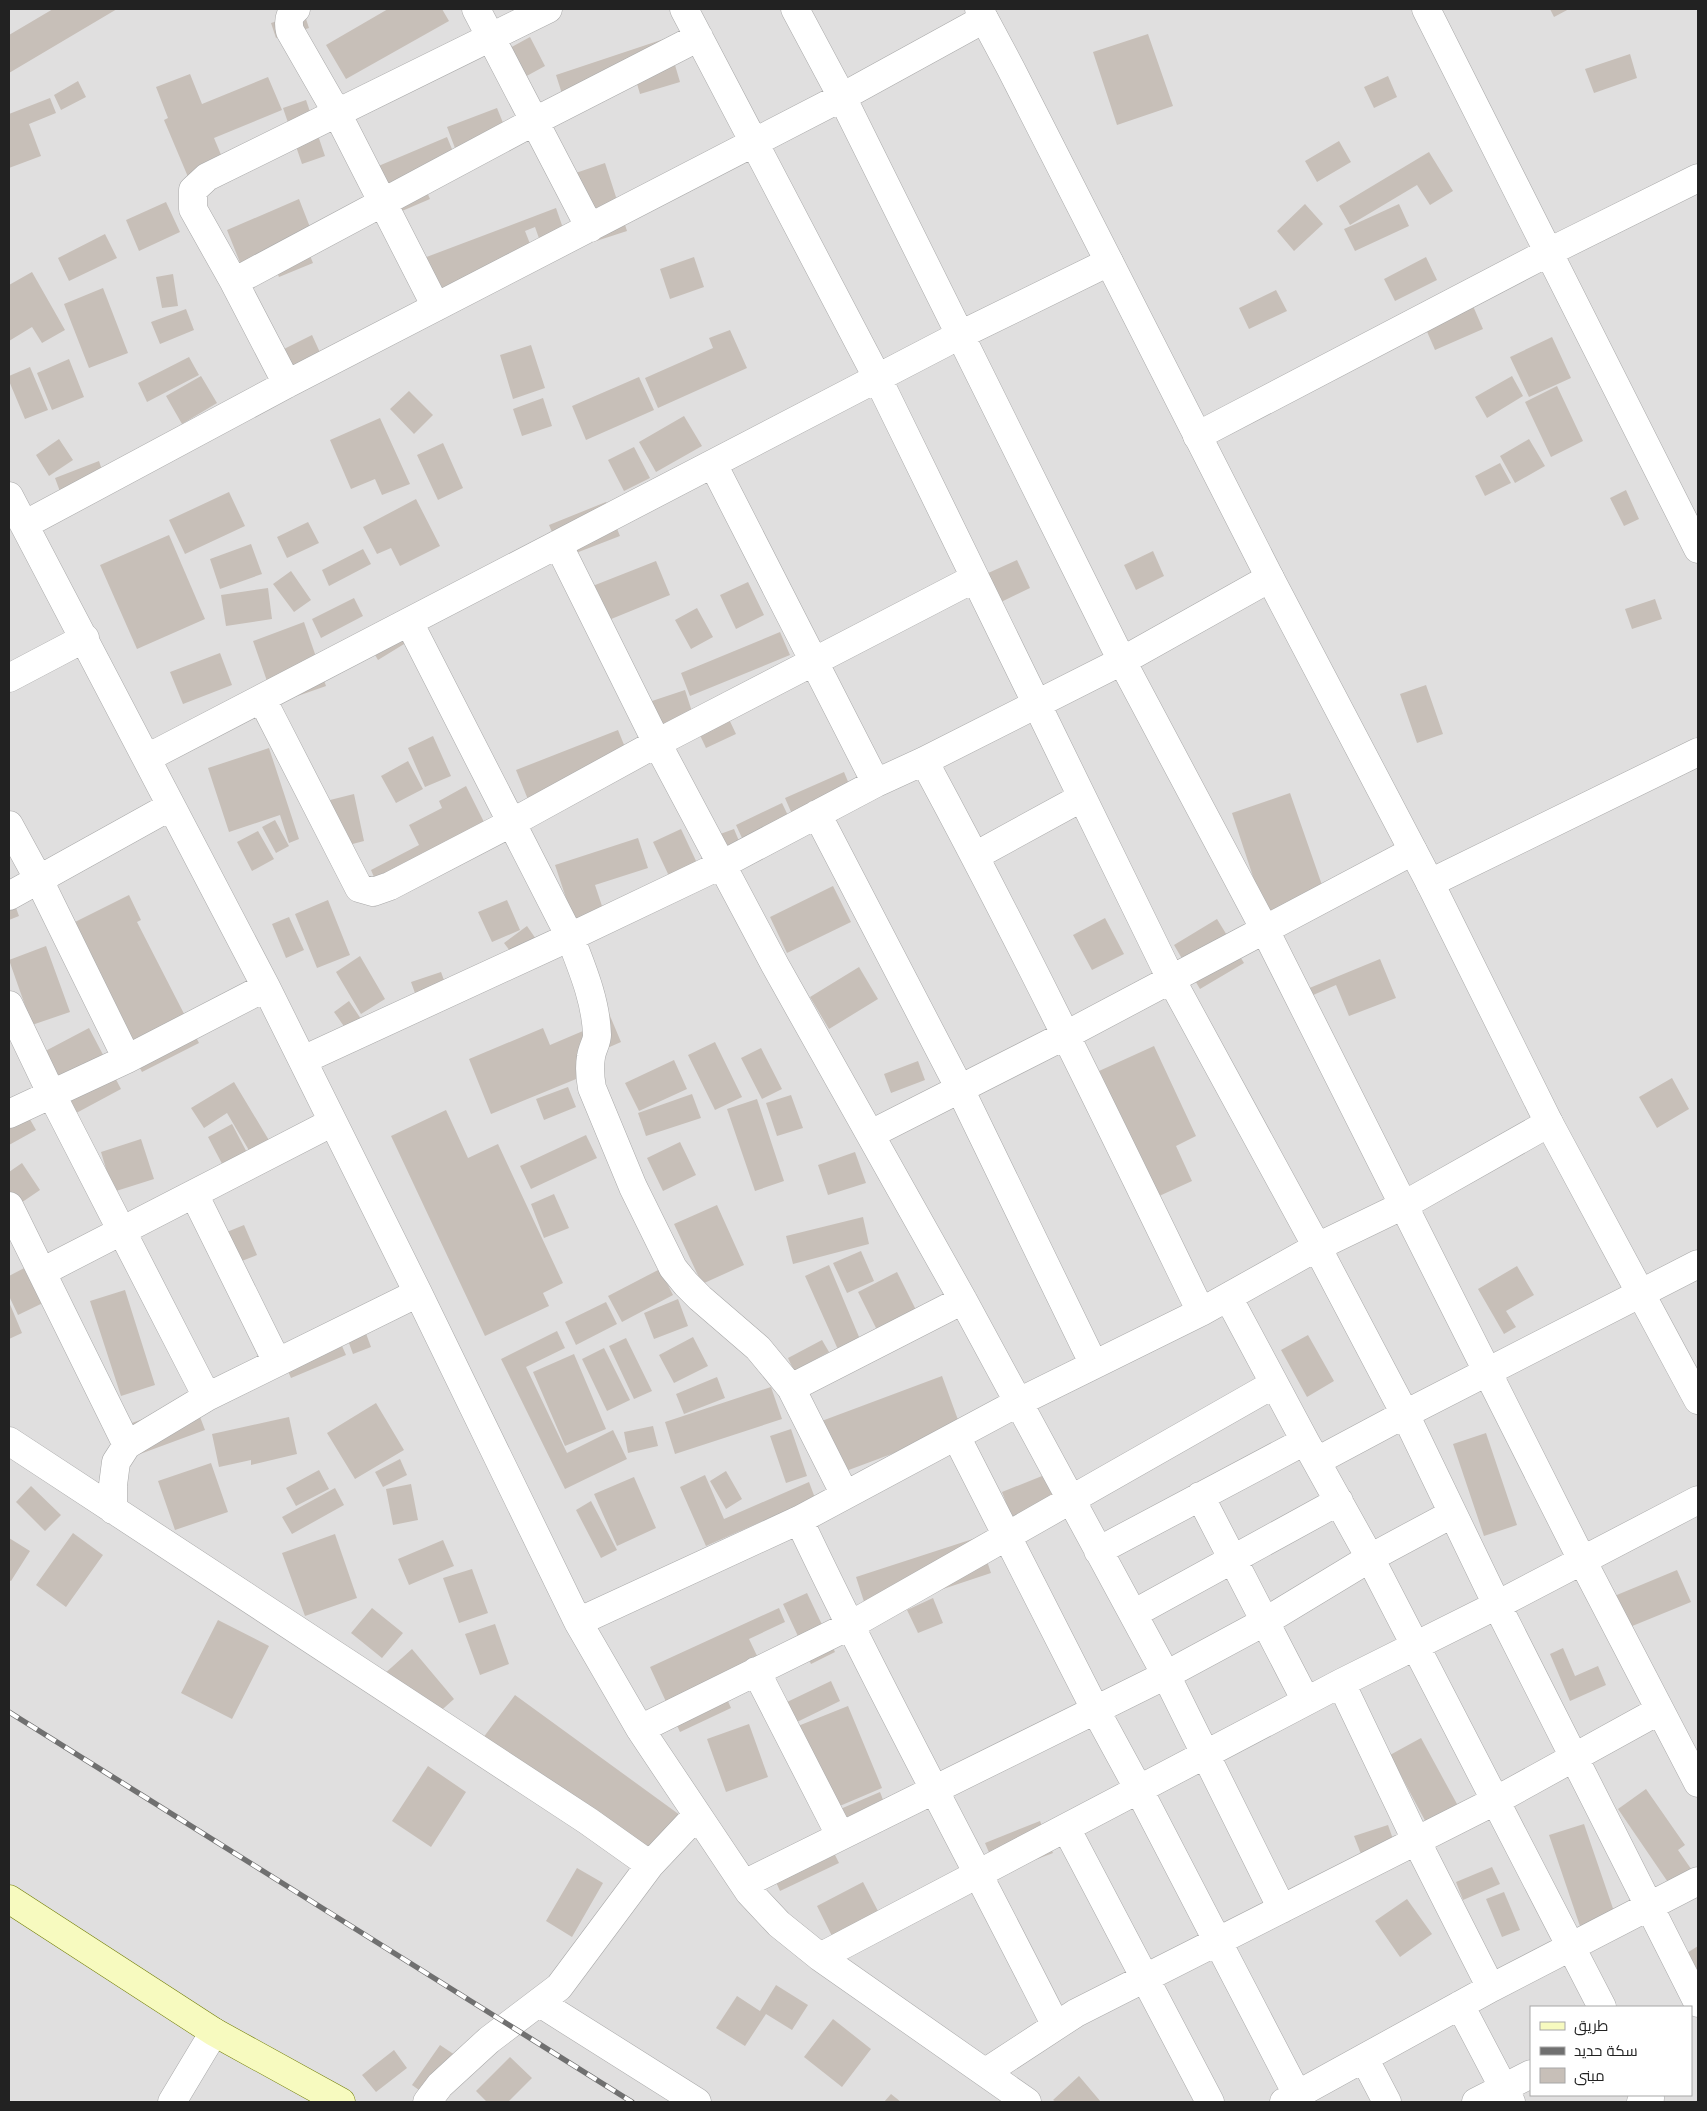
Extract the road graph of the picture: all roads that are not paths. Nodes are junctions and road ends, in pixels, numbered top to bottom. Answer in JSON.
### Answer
{"nodes":[{"id":1,"x":296,"y":9,"type":"edge"},
{"id":2,"x":476,"y":9,"type":"edge"},
{"id":3,"x":548,"y":9,"type":"edge"},
{"id":4,"x":684,"y":9,"type":"edge"},
{"id":5,"x":795,"y":9,"type":"edge"},
{"id":6,"x":1426,"y":9,"type":"edge"},
{"id":7,"x":988,"y":12,"type":"edge"},
{"id":8,"x":490,"y":37,"type":"junction"},
{"id":9,"x":700,"y":37,"type":"junction"},
{"id":10,"x":842,"y":97,"type":"junction"},
{"id":11,"x":337,"y":113,"type":"junction"},
{"id":12,"x":535,"y":121,"type":"junction"},
{"id":13,"x":755,"y":142,"type":"junction"},
{"id":14,"x":1698,"y":178,"type":"edge"},
{"id":15,"x":383,"y":203,"type":"junction"},
{"id":16,"x":590,"y":228,"type":"junction"},
{"id":17,"x":1549,"y":252,"type":"junction"},
{"id":18,"x":1109,"y":262,"type":"junction"},
{"id":19,"x":234,"y":282,"type":"junction"},
{"id":20,"x":436,"y":307,"type":"junction"},
{"id":21,"x":960,"y":335,"type":"junction"},
{"id":22,"x":878,"y":379,"type":"junction"},
{"id":23,"x":287,"y":384,"type":"junction"},
{"id":24,"x":1198,"y":436,"type":"junction"},
{"id":25,"x":712,"y":464,"type":"junction"},
{"id":26,"x":9,"y":496,"type":"edge"},
{"id":27,"x":24,"y":525,"type":"junction"},
{"id":28,"x":558,"y":544,"type":"junction"},
{"id":29,"x":1698,"y":550,"type":"edge"},
{"id":30,"x":975,"y":578,"type":"junction"},
{"id":31,"x":1270,"y":578,"type":"junction"},
{"id":32,"x":409,"y":622,"type":"junction"},
{"id":33,"x":85,"y":638,"type":"junction"},
{"id":34,"x":813,"y":662,"type":"junction"},
{"id":35,"x":1122,"y":662,"type":"junction"},
{"id":36,"x":9,"y":678,"type":"edge"},
{"id":37,"x":262,"y":699,"type":"junction"},
{"id":38,"x":1036,"y":705,"type":"junction"},
{"id":39,"x":657,"y":743,"type":"junction"},
{"id":40,"x":1698,"y":752,"type":"edge"},
{"id":41,"x":147,"y":758,"type":"junction"},
{"id":42,"x":924,"y":761,"type":"junction"},
{"id":43,"x":876,"y":783,"type":"junction"},
{"id":44,"x":1081,"y":798,"type":"junction"},
{"id":45,"x":171,"y":806,"type":"junction"},
{"id":46,"x":817,"y":814,"type":"junction"},
{"id":47,"x":513,"y":822,"type":"junction"},
{"id":48,"x":9,"y":825,"type":"edge"},
{"id":49,"x":1413,"y":851,"type":"junction"},
{"id":50,"x":975,"y":856,"type":"junction"},
{"id":51,"x":721,"y":865,"type":"junction"},
{"id":52,"x":38,"y":880,"type":"junction"},
{"id":53,"x":1430,"y":883,"type":"junction"},
{"id":54,"x":9,"y":896,"type":"edge"},
{"id":55,"x":1265,"y":930,"type":"junction"},
{"id":56,"x":570,"y":937,"type":"junction"},
{"id":57,"x":1171,"y":979,"type":"junction"},
{"id":58,"x":266,"y":987,"type":"junction"},
{"id":59,"x":9,"y":1005,"type":"edge"},
{"id":60,"x":1066,"y":1035,"type":"junction"},
{"id":61,"x":127,"y":1059,"type":"junction"},
{"id":62,"x":303,"y":1060,"type":"junction"},
{"id":63,"x":960,"y":1089,"type":"junction"},
{"id":64,"x":52,"y":1095,"type":"junction"},
{"id":65,"x":9,"y":1114,"type":"edge"},
{"id":66,"x":334,"y":1122,"type":"junction"},
{"id":67,"x":1549,"y":1123,"type":"junction"},
{"id":68,"x":871,"y":1134,"type":"junction"},
{"id":69,"x":194,"y":1194,"type":"junction"},
{"id":70,"x":1404,"y":1205,"type":"junction"},
{"id":71,"x":9,"y":1206,"type":"edge"},
{"id":72,"x":123,"y":1232,"type":"junction"},
{"id":73,"x":1317,"y":1247,"type":"junction"},
{"id":74,"x":1698,"y":1264,"type":"edge"},
{"id":75,"x":42,"y":1272,"type":"junction"},
{"id":76,"x":418,"y":1293,"type":"junction"},
{"id":77,"x":1642,"y":1294,"type":"junction"},
{"id":78,"x":1228,"y":1297,"type":"junction"},
{"id":79,"x":963,"y":1300,"type":"junction"},
{"id":80,"x":1201,"y":1312,"type":"junction"},
{"id":81,"x":277,"y":1362,"type":"junction"},
{"id":82,"x":1094,"y":1365,"type":"junction"},
{"id":83,"x":1488,"y":1371,"type":"junction"},
{"id":84,"x":1274,"y":1384,"type":"junction"},
{"id":85,"x":791,"y":1388,"type":"junction"},
{"id":86,"x":207,"y":1397,"type":"junction"},
{"id":87,"x":1698,"y":1400,"type":"edge"},
{"id":88,"x":1019,"y":1402,"type":"junction"},
{"id":89,"x":1405,"y":1414,"type":"junction"},
{"id":90,"x":956,"y":1436,"type":"junction"},
{"id":91,"x":9,"y":1440,"type":"edge"},
{"id":92,"x":127,"y":1445,"type":"junction"},
{"id":93,"x":1311,"y":1451,"type":"junction"},
{"id":94,"x":844,"y":1495,"type":"junction"},
{"id":95,"x":1200,"y":1496,"type":"junction"},
{"id":96,"x":1070,"y":1499,"type":"junction"},
{"id":97,"x":1698,"y":1500,"type":"edge"},
{"id":98,"x":1339,"y":1501,"type":"junction"},
{"id":99,"x":113,"y":1510,"type":"junction"},
{"id":100,"x":1452,"y":1514,"type":"junction"},
{"id":101,"x":799,"y":1520,"type":"junction"},
{"id":102,"x":1007,"y":1537,"type":"junction"},
{"id":103,"x":1098,"y":1551,"type":"junction"},
{"id":104,"x":1370,"y":1558,"type":"junction"},
{"id":105,"x":1234,"y":1560,"type":"junction"},
{"id":106,"x":1582,"y":1560,"type":"junction"},
{"id":107,"x":1497,"y":1605,"type":"junction"},
{"id":108,"x":1133,"y":1614,"type":"junction"},
{"id":109,"x":1266,"y":1621,"type":"junction"},
{"id":110,"x":578,"y":1622,"type":"junction"},
{"id":111,"x":849,"y":1626,"type":"junction"},
{"id":112,"x":1414,"y":1644,"type":"junction"},
{"id":113,"x":756,"y":1671,"type":"junction"},
{"id":114,"x":1166,"y":1675,"type":"junction"},
{"id":115,"x":1340,"y":1683,"type":"junction"},
{"id":116,"x":1306,"y":1701,"type":"junction"},
{"id":117,"x":1095,"y":1709,"type":"junction"},
{"id":118,"x":1660,"y":1710,"type":"junction"},
{"id":119,"x":640,"y":1729,"type":"junction"},
{"id":120,"x":1205,"y":1756,"type":"junction"},
{"id":121,"x":1574,"y":1758,"type":"junction"},
{"id":122,"x":1698,"y":1783,"type":"edge"},
{"id":123,"x":934,"y":1790,"type":"junction"},
{"id":124,"x":1139,"y":1790,"type":"junction"},
{"id":125,"x":1495,"y":1801,"type":"junction"},
{"id":126,"x":697,"y":1815,"type":"junction"},
{"id":127,"x":1066,"y":1828,"type":"junction"},
{"id":128,"x":840,"y":1835,"type":"junction"},
{"id":129,"x":1416,"y":1840,"type":"junction"},
{"id":130,"x":650,"y":1865,"type":"junction"},
{"id":131,"x":979,"y":1872,"type":"junction"},
{"id":132,"x":1698,"y":1881,"type":"edge"},
{"id":133,"x":744,"y":1884,"type":"junction"},
{"id":134,"x":9,"y":1899,"type":"edge"},
{"id":135,"x":1649,"y":1907,"type":"junction"},
{"id":136,"x":1282,"y":1909,"type":"junction"},
{"id":137,"x":1217,"y":1942,"type":"junction"},
{"id":138,"x":1570,"y":1947,"type":"junction"},
{"id":139,"x":820,"y":1958,"type":"junction"},
{"id":140,"x":1145,"y":1978,"type":"junction"},
{"id":141,"x":1491,"y":1988,"type":"junction"},
{"id":142,"x":540,"y":2003,"type":"junction"},
{"id":143,"x":1698,"y":2003,"type":"edge"},
{"id":144,"x":1460,"y":2005,"type":"junction"},
{"id":145,"x":1601,"y":2006,"type":"edge"},
{"id":146,"x":1056,"y":2026,"type":"junction"},
{"id":147,"x":214,"y":2032,"type":"junction"},
{"id":148,"x":1364,"y":2058,"type":"junction"},
{"id":149,"x":986,"y":2072,"type":"junction"},
{"id":150,"x":1530,"y":2075,"type":"edge"},
{"id":151,"x":1507,"y":2095,"type":"edge"},
{"id":152,"x":1295,"y":2100,"type":"edge"},
{"id":153,"x":172,"y":2102,"type":"edge"},
{"id":154,"x":341,"y":2102,"type":"edge"},
{"id":155,"x":427,"y":2102,"type":"edge"},
{"id":156,"x":697,"y":2102,"type":"edge"},
{"id":157,"x":1027,"y":2102,"type":"edge"},
{"id":158,"x":1210,"y":2102,"type":"edge"},
{"id":159,"x":1387,"y":2102,"type":"edge"},
{"id":160,"x":1476,"y":2102,"type":"edge"}],
"edges":[{"from":1,"to":11,"type":"street"},
{"from":2,"to":8,"type":"street"},
{"from":3,"to":8,"type":"street"},
{"from":4,"to":9,"type":"street"},
{"from":5,"to":10,"type":"street"},
{"from":6,"to":17,"type":"street"},
{"from":7,"to":10,"type":"street"},
{"from":7,"to":18,"type":"street"},
{"from":8,"to":11,"type":"street"},
{"from":8,"to":12,"type":"street"},
{"from":9,"to":12,"type":"street"},
{"from":9,"to":13,"type":"street"},
{"from":10,"to":13,"type":"street"},
{"from":10,"to":21,"type":"street"},
{"from":11,"to":15,"type":"street"},
{"from":11,"to":19,"type":"street"},
{"from":12,"to":15,"type":"street"},
{"from":12,"to":16,"type":"street"},
{"from":13,"to":16,"type":"street"},
{"from":13,"to":22,"type":"street"},
{"from":14,"to":17,"type":"street"},
{"from":15,"to":19,"type":"street"},
{"from":15,"to":20,"type":"street"},
{"from":16,"to":20,"type":"street"},
{"from":17,"to":24,"type":"street"},
{"from":17,"to":29,"type":"street"},
{"from":18,"to":21,"type":"street"},
{"from":18,"to":24,"type":"street"},
{"from":19,"to":23,"type":"street"},
{"from":20,"to":23,"type":"street"},
{"from":21,"to":22,"type":"street"},
{"from":21,"to":35,"type":"street"},
{"from":22,"to":25,"type":"street"},
{"from":22,"to":30,"type":"street"},
{"from":23,"to":27,"type":"street"},
{"from":24,"to":31,"type":"street"},
{"from":25,"to":28,"type":"street"},
{"from":25,"to":34,"type":"street"},
{"from":26,"to":27,"type":"street"},
{"from":27,"to":33,"type":"street"},
{"from":28,"to":32,"type":"street"},
{"from":28,"to":39,"type":"street"},
{"from":30,"to":34,"type":"street"},
{"from":30,"to":38,"type":"street"},
{"from":31,"to":35,"type":"street"},
{"from":31,"to":49,"type":"street"},
{"from":32,"to":37,"type":"street"},
{"from":32,"to":47,"type":"street"},
{"from":33,"to":36,"type":"street"},
{"from":33,"to":41,"type":"street"},
{"from":34,"to":39,"type":"street"},
{"from":34,"to":43,"type":"street"},
{"from":35,"to":38,"type":"street"},
{"from":35,"to":55,"type":"street"},
{"from":37,"to":41,"type":"street"},
{"from":37,"to":47,"type":"street"},
{"from":38,"to":42,"type":"street"},
{"from":38,"to":44,"type":"street"},
{"from":39,"to":47,"type":"street"},
{"from":39,"to":51,"type":"street"},
{"from":40,"to":53,"type":"street"},
{"from":41,"to":45,"type":"street"},
{"from":42,"to":43,"type":"street"},
{"from":42,"to":50,"type":"street"},
{"from":43,"to":46,"type":"street"},
{"from":44,"to":50,"type":"street"},
{"from":44,"to":57,"type":"street"},
{"from":45,"to":52,"type":"street"},
{"from":45,"to":58,"type":"street"},
{"from":46,"to":51,"type":"street"},
{"from":46,"to":63,"type":"street"},
{"from":47,"to":56,"type":"street"},
{"from":48,"to":52,"type":"street"},
{"from":49,"to":53,"type":"street"},
{"from":49,"to":55,"type":"street"},
{"from":50,"to":60,"type":"street"},
{"from":51,"to":56,"type":"street"},
{"from":51,"to":68,"type":"street"},
{"from":52,"to":54,"type":"street"},
{"from":52,"to":61,"type":"street"},
{"from":53,"to":67,"type":"street"},
{"from":55,"to":57,"type":"street"},
{"from":55,"to":70,"type":"street"},
{"from":56,"to":62,"type":"street"},
{"from":56,"to":85,"type":"street"},
{"from":57,"to":60,"type":"street"},
{"from":57,"to":73,"type":"street"},
{"from":58,"to":61,"type":"street"},
{"from":58,"to":62,"type":"street"},
{"from":59,"to":64,"type":"street"},
{"from":60,"to":63,"type":"street"},
{"from":60,"to":80,"type":"street"},
{"from":61,"to":64,"type":"street"},
{"from":62,"to":66,"type":"street"},
{"from":63,"to":68,"type":"street"},
{"from":63,"to":82,"type":"street"},
{"from":64,"to":65,"type":"street"},
{"from":64,"to":72,"type":"street"},
{"from":66,"to":69,"type":"street"},
{"from":66,"to":76,"type":"street"},
{"from":67,"to":70,"type":"street"},
{"from":67,"to":77,"type":"street"},
{"from":68,"to":79,"type":"street"},
{"from":69,"to":72,"type":"street"},
{"from":69,"to":81,"type":"street"},
{"from":70,"to":73,"type":"street"},
{"from":70,"to":83,"type":"street"},
{"from":71,"to":75,"type":"street"},
{"from":72,"to":75,"type":"street"},
{"from":72,"to":86,"type":"street"},
{"from":73,"to":78,"type":"street"},
{"from":73,"to":89,"type":"street"},
{"from":74,"to":77,"type":"street"},
{"from":75,"to":92,"type":"street"},
{"from":76,"to":81,"type":"street"},
{"from":76,"to":110,"type":"street"},
{"from":77,"to":83,"type":"street"},
{"from":77,"to":87,"type":"street"},
{"from":78,"to":80,"type":"street"},
{"from":78,"to":84,"type":"street"},
{"from":79,"to":85,"type":"street"},
{"from":79,"to":88,"type":"street"},
{"from":80,"to":82,"type":"street"},
{"from":81,"to":86,"type":"street"},
{"from":82,"to":88,"type":"street"},
{"from":83,"to":89,"type":"street"},
{"from":83,"to":106,"type":"street"},
{"from":84,"to":93,"type":"street"},
{"from":84,"to":96,"type":"street"},
{"from":85,"to":94,"type":"street"},
{"from":86,"to":92,"type":"street"},
{"from":88,"to":90,"type":"street"},
{"from":88,"to":96,"type":"street"},
{"from":89,"to":93,"type":"street"},
{"from":89,"to":100,"type":"street"},
{"from":90,"to":94,"type":"street"},
{"from":90,"to":102,"type":"street"},
{"from":91,"to":99,"type":"street"},
{"from":92,"to":99,"type":"street"},
{"from":93,"to":95,"type":"street"},
{"from":93,"to":98,"type":"street"},
{"from":94,"to":101,"type":"street"},
{"from":95,"to":103,"type":"street"},
{"from":95,"to":105,"type":"street"},
{"from":96,"to":102,"type":"street"},
{"from":96,"to":103,"type":"street"},
{"from":97,"to":106,"type":"street"},
{"from":98,"to":104,"type":"street"},
{"from":98,"to":105,"type":"street"},
{"from":99,"to":130,"type":"street"},
{"from":100,"to":104,"type":"street"},
{"from":100,"to":107,"type":"street"},
{"from":101,"to":110,"type":"street"},
{"from":101,"to":111,"type":"street"},
{"from":102,"to":111,"type":"street"},
{"from":102,"to":117,"type":"street"},
{"from":103,"to":108,"type":"street"},
{"from":104,"to":109,"type":"street"},
{"from":104,"to":112,"type":"street"},
{"from":105,"to":108,"type":"street"},
{"from":105,"to":109,"type":"street"},
{"from":106,"to":107,"type":"street"},
{"from":106,"to":118,"type":"street"},
{"from":107,"to":112,"type":"street"},
{"from":107,"to":121,"type":"street"},
{"from":108,"to":114,"type":"street"},
{"from":109,"to":114,"type":"street"},
{"from":109,"to":116,"type":"street"},
{"from":110,"to":119,"type":"street"},
{"from":111,"to":113,"type":"street"},
{"from":111,"to":123,"type":"street"},
{"from":112,"to":115,"type":"street"},
{"from":112,"to":125,"type":"street"},
{"from":113,"to":119,"type":"street"},
{"from":113,"to":128,"type":"street"},
{"from":114,"to":117,"type":"street"},
{"from":114,"to":120,"type":"street"},
{"from":115,"to":116,"type":"street"},
{"from":115,"to":129,"type":"street"},
{"from":116,"to":120,"type":"street"},
{"from":117,"to":123,"type":"street"},
{"from":117,"to":124,"type":"street"},
{"from":118,"to":121,"type":"street"},
{"from":118,"to":122,"type":"street"},
{"from":119,"to":126,"type":"street"},
{"from":120,"to":124,"type":"street"},
{"from":120,"to":136,"type":"street"},
{"from":121,"to":125,"type":"street"},
{"from":121,"to":135,"type":"street"},
{"from":123,"to":128,"type":"street"},
{"from":123,"to":131,"type":"street"},
{"from":124,"to":127,"type":"street"},
{"from":124,"to":137,"type":"street"},
{"from":125,"to":129,"type":"street"},
{"from":125,"to":138,"type":"street"},
{"from":126,"to":130,"type":"street"},
{"from":126,"to":133,"type":"street"},
{"from":127,"to":131,"type":"street"},
{"from":127,"to":140,"type":"street"},
{"from":128,"to":133,"type":"street"},
{"from":129,"to":136,"type":"street"},
{"from":129,"to":141,"type":"street"},
{"from":130,"to":142,"type":"street"},
{"from":131,"to":139,"type":"street"},
{"from":131,"to":146,"type":"street"},
{"from":132,"to":135,"type":"street"},
{"from":133,"to":139,"type":"street"},
{"from":134,"to":147,"type":"main road"},
{"from":135,"to":138,"type":"street"},
{"from":135,"to":143,"type":"street"},
{"from":136,"to":137,"type":"street"},
{"from":137,"to":140,"type":"street"},
{"from":137,"to":152,"type":"street"},
{"from":138,"to":141,"type":"street"},
{"from":138,"to":145,"type":"street"},
{"from":139,"to":149,"type":"street"},
{"from":140,"to":146,"type":"street"},
{"from":140,"to":158,"type":"street"},
{"from":141,"to":144,"type":"street"},
{"from":142,"to":155,"type":"street"},
{"from":142,"to":156,"type":"street"},
{"from":144,"to":148,"type":"street"},
{"from":144,"to":151,"type":"street"},
{"from":146,"to":149,"type":"street"},
{"from":147,"to":153,"type":"street"},
{"from":147,"to":154,"type":"main road"},
{"from":148,"to":152,"type":"street"},
{"from":148,"to":159,"type":"street"},
{"from":149,"to":157,"type":"street"},
{"from":150,"to":151,"type":"street"},
{"from":151,"to":160,"type":"street"}]}
